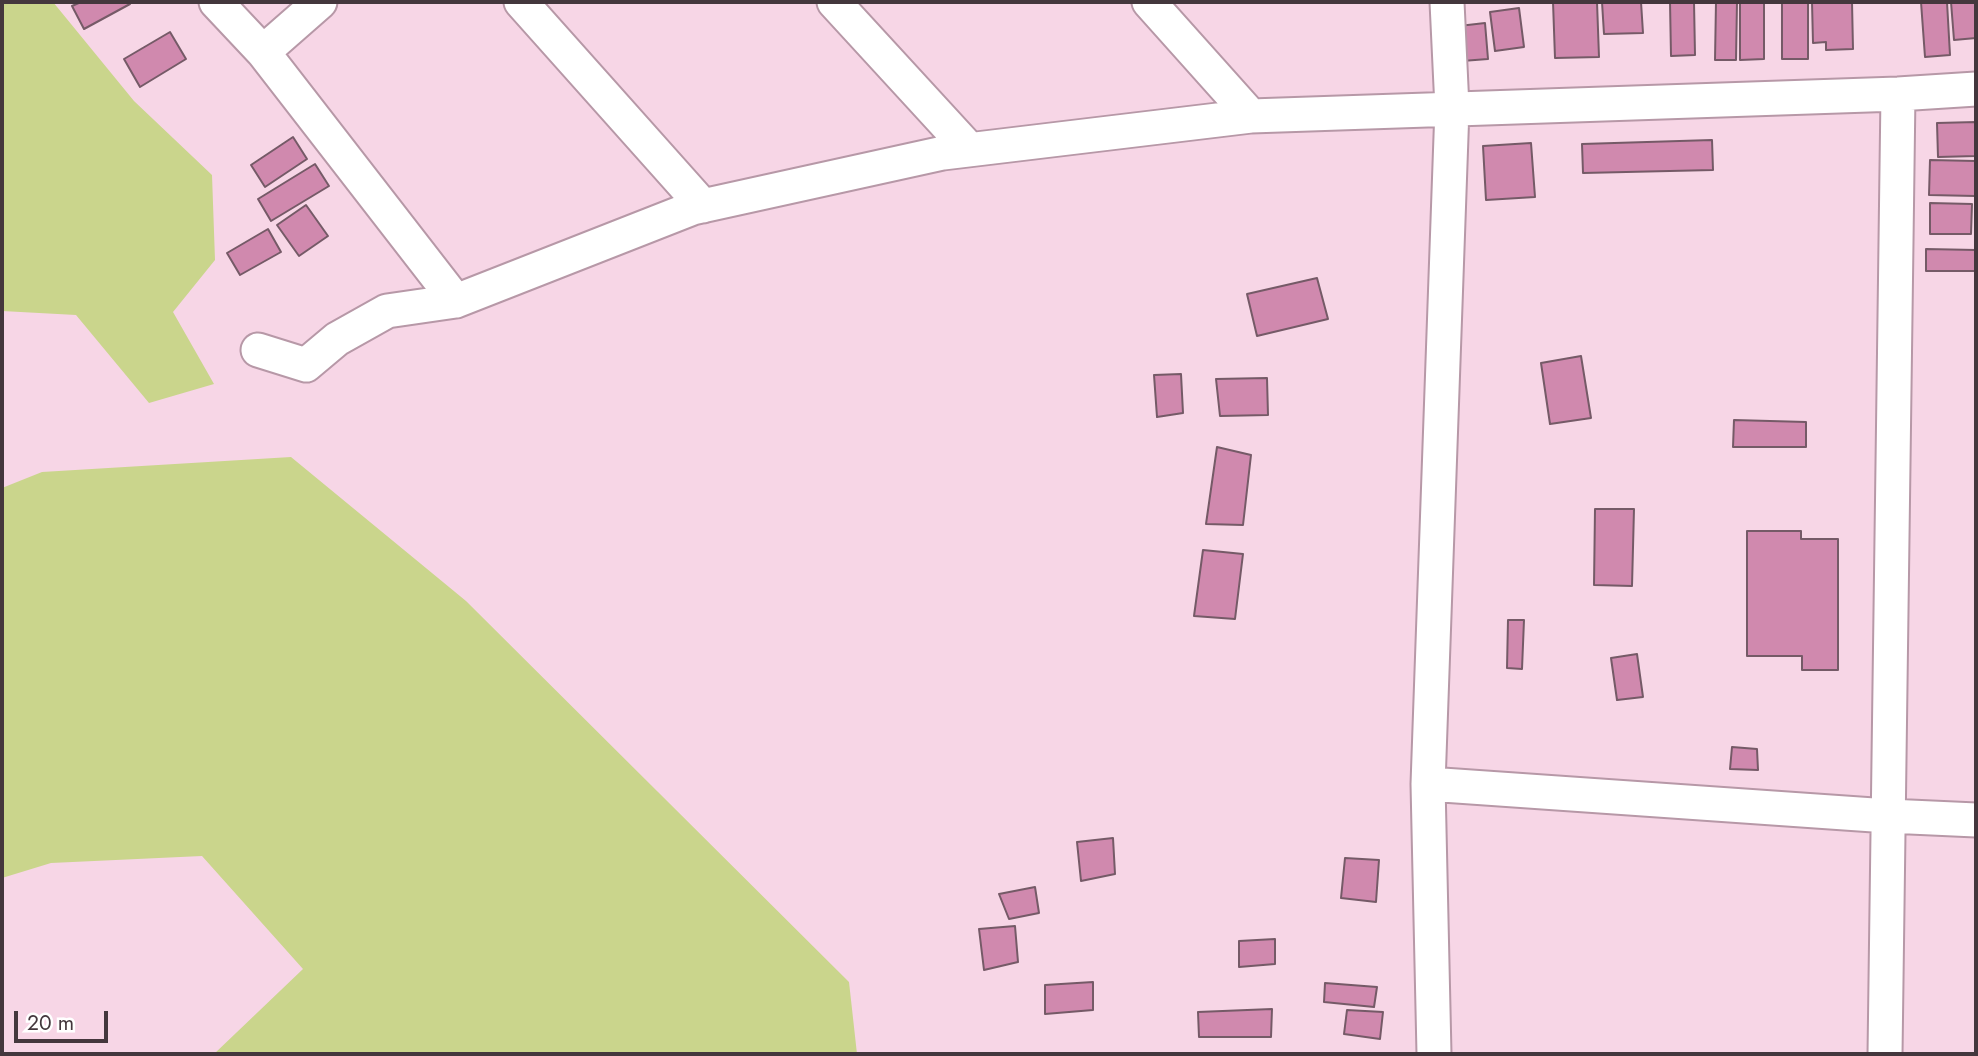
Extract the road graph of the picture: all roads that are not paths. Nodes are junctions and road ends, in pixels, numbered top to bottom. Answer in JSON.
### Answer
{"nodes":[{"id":1,"x":216,"y":2,"type":"edge"},
{"id":2,"x":320,"y":2,"type":"edge"},
{"id":3,"x":522,"y":2,"type":"edge"},
{"id":4,"x":834,"y":2,"type":"edge"},
{"id":5,"x":1149,"y":2,"type":"edge"},
{"id":6,"x":1447,"y":2,"type":"edge"},
{"id":7,"x":263,"y":52,"type":"junction"},
{"id":8,"x":1976,"y":89,"type":"edge"},
{"id":9,"x":1898,"y":94,"type":"junction"},
{"id":10,"x":1452,"y":108,"type":"junction"},
{"id":11,"x":1251,"y":116,"type":"junction"},
{"id":12,"x":969,"y":149,"type":"junction"},
{"id":13,"x":703,"y":206,"type":"junction"},
{"id":14,"x":456,"y":301,"type":"junction"},
{"id":15,"x":258,"y":349,"type":"dead end"},
{"id":16,"x":1428,"y":783,"type":"junction"},
{"id":17,"x":1888,"y":816,"type":"junction"},
{"id":18,"x":1976,"y":820,"type":"edge"},
{"id":19,"x":1434,"y":1054,"type":"edge"},
{"id":20,"x":1885,"y":1054,"type":"edge"}],
"edges":[{"from":1,"to":7,"type":"street"},
{"from":2,"to":7,"type":"street"},
{"from":3,"to":13,"type":"street"},
{"from":4,"to":12,"type":"street"},
{"from":5,"to":11,"type":"street"},
{"from":6,"to":10,"type":"street"},
{"from":7,"to":14,"type":"street"},
{"from":8,"to":9,"type":"street"},
{"from":9,"to":10,"type":"street"},
{"from":9,"to":17,"type":"street"},
{"from":10,"to":11,"type":"street"},
{"from":10,"to":16,"type":"street"},
{"from":11,"to":12,"type":"street"},
{"from":12,"to":13,"type":"street"},
{"from":13,"to":14,"type":"street"},
{"from":14,"to":15,"type":"street"},
{"from":16,"to":17,"type":"street"},
{"from":16,"to":19,"type":"street"},
{"from":17,"to":18,"type":"street"},
{"from":17,"to":20,"type":"street"}]}
